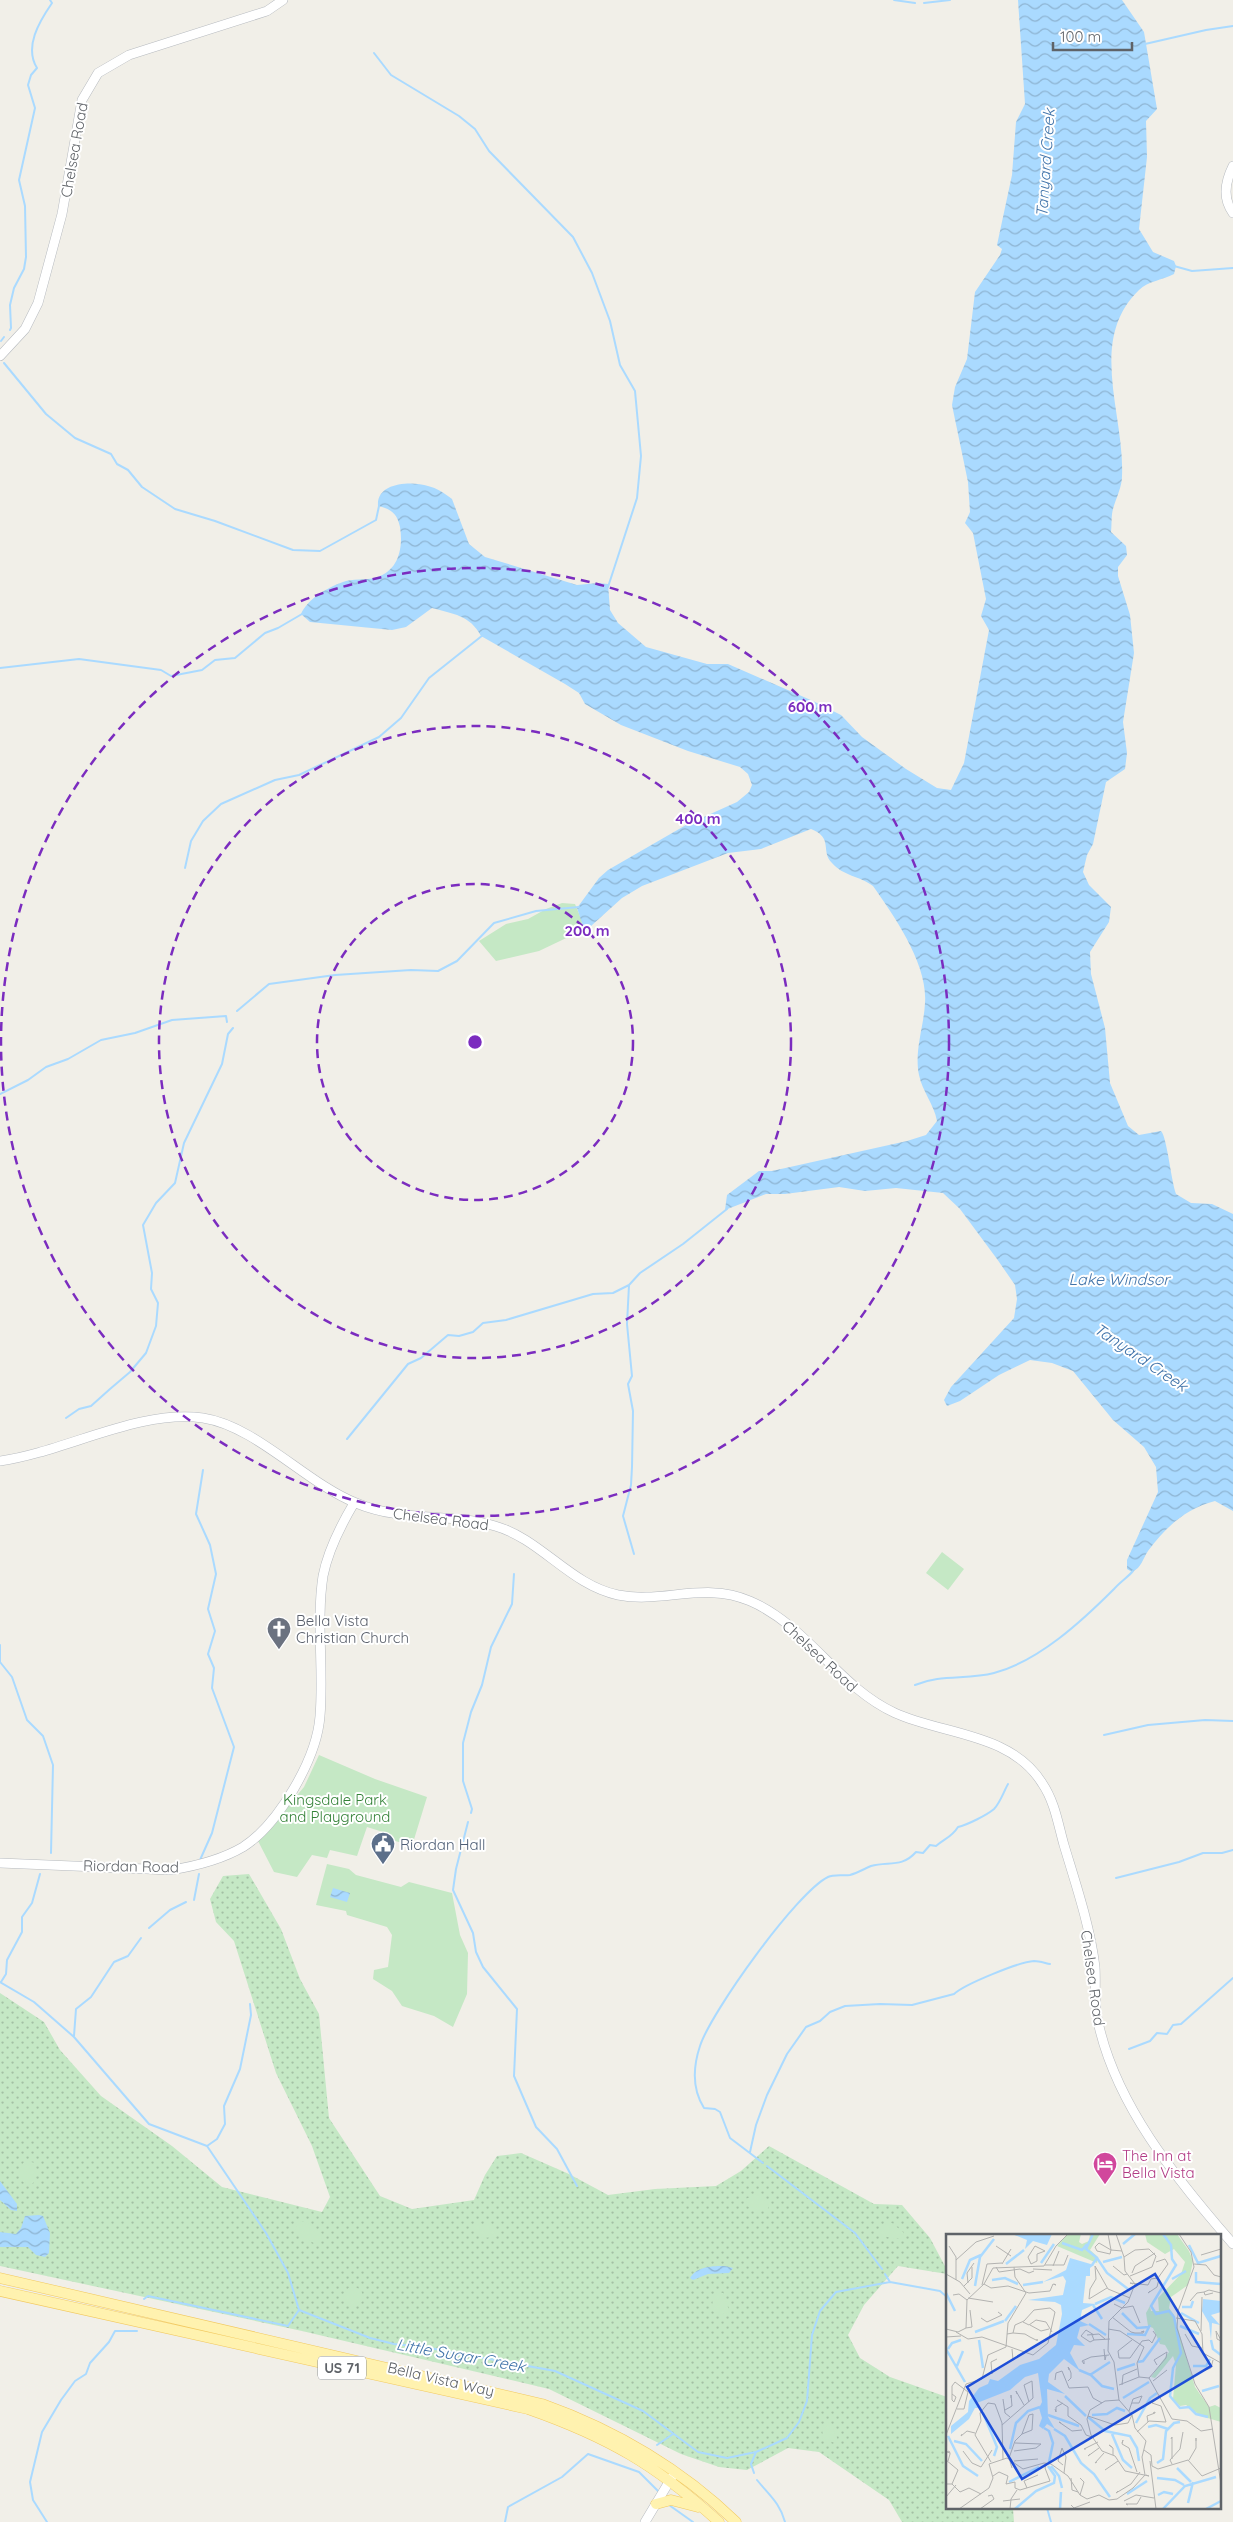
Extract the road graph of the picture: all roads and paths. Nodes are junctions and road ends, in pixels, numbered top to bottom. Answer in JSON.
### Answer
{"nodes":[{"id":1,"x":283,"y":0,"type":"edge"},
{"id":2,"x":1233,"y":166,"type":"edge"},
{"id":3,"x":1233,"y":213,"type":"edge"},
{"id":4,"x":0,"y":356,"type":"edge"},
{"id":5,"x":0,"y":1461,"type":"edge"},
{"id":6,"x":354,"y":1503,"type":"junction"},
{"id":7,"x":0,"y":1863,"type":"edge"},
{"id":8,"x":1233,"y":2244,"type":"edge"},
{"id":9,"x":0,"y":2278,"type":"edge"},
{"id":10,"x":0,"y":2291,"type":"edge"},
{"id":11,"x":676,"y":2471,"type":"junction"},
{"id":12,"x":670,"y":2480,"type":"junction"},
{"id":13,"x":656,"y":2504,"type":"junction"},
{"id":14,"x":705,"y":2509,"type":"junction"},
{"id":15,"x":645,"y":2522,"type":"edge"},
{"id":16,"x":719,"y":2522,"type":"edge"},
{"id":17,"x":736,"y":2522,"type":"edge"}],
"edges":[{"from":1,"to":4,"type":"street","name":"Chelsea Road"},
{"from":2,"to":3,"type":"street"},
{"from":5,"to":6,"type":"street","name":"Chelsea Road"},
{"from":6,"to":7,"type":"street","name":"Riordan Road"},
{"from":6,"to":8,"type":"street","name":"Chelsea Road"},
{"from":9,"to":11,"type":"main road","name":"Bella Vista Way","number":"US 71"},
{"from":10,"to":12,"type":"main road","name":"Bella Vista Way","number":"US 71"},
{"from":11,"to":12,"type":"street"},
{"from":11,"to":17,"type":"main road","name":"Bella Vista Way","number":"US 71"},
{"from":12,"to":13,"type":"street"},
{"from":12,"to":14,"type":"main road","name":"Bella Vista Way","number":"US 71"},
{"from":13,"to":14,"type":"main road"},
{"from":13,"to":15,"type":"street"},
{"from":14,"to":16,"type":"main road","name":"Bella Vista Way","number":"US 71"}]}
